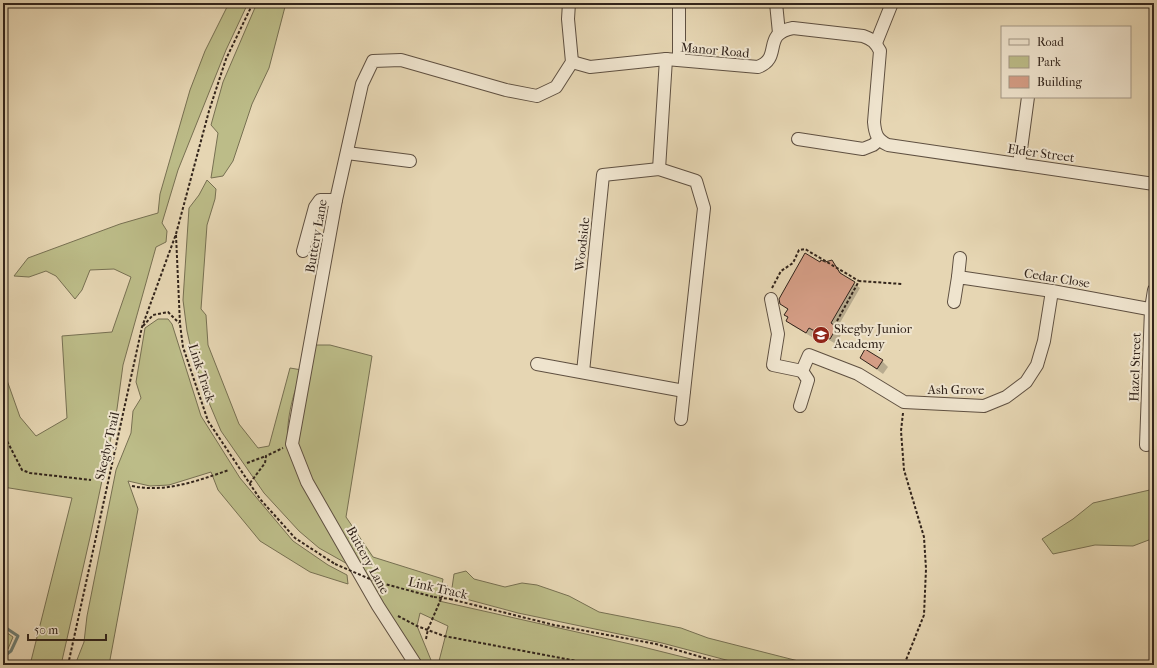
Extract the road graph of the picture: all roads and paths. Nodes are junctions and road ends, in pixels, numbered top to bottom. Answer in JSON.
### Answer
{"nodes":[{"id":1,"x":253,"y":3,"type":"edge"},
{"id":2,"x":569,"y":3,"type":"edge"},
{"id":3,"x":679,"y":3,"type":"edge"},
{"id":4,"x":776,"y":3,"type":"edge"},
{"id":5,"x":892,"y":3,"type":"edge"},
{"id":6,"x":779,"y":33,"type":"junction"},
{"id":7,"x":876,"y":43,"type":"junction"},
{"id":8,"x":666,"y":59,"type":"junction"},
{"id":9,"x":679,"y":60,"type":"junction"},
{"id":10,"x":572,"y":62,"type":"junction"},
{"id":11,"x":1028,"y":98,"type":"edge"},
{"id":12,"x":798,"y":139,"type":"dead end"},
{"id":13,"x":879,"y":140,"type":"junction"},
{"id":14,"x":347,"y":153,"type":"junction"},
{"id":15,"x":410,"y":161,"type":"dead end"},
{"id":16,"x":1019,"y":164,"type":"junction"},
{"id":17,"x":659,"y":169,"type":"junction"},
{"id":18,"x":1154,"y":184,"type":"edge"},
{"id":19,"x":336,"y":200,"type":"junction"},
{"id":20,"x":176,"y":234,"type":"junction"},
{"id":21,"x":302,"y":251,"type":"dead end"},
{"id":22,"x":960,"y":258,"type":"dead end"},
{"id":23,"x":958,"y":277,"type":"junction"},
{"id":24,"x":859,"y":281,"type":"junction"},
{"id":25,"x":902,"y":284,"type":"dead end"},
{"id":26,"x":1154,"y":290,"type":"edge"},
{"id":27,"x":1052,"y":291,"type":"junction"},
{"id":28,"x":771,"y":299,"type":"joint"},
{"id":29,"x":954,"y":302,"type":"dead end"},
{"id":30,"x":1153,"y":309,"type":"edge"},
{"id":31,"x":837,"y":321,"type":"dead end"},
{"id":32,"x":180,"y":324,"type":"junction"},
{"id":33,"x":142,"y":327,"type":"junction"},
{"id":34,"x":536,"y":364,"type":"dead end"},
{"id":35,"x":802,"y":371,"type":"junction"},
{"id":36,"x":583,"y":372,"type":"junction"},
{"id":37,"x":684,"y":391,"type":"junction"},
{"id":38,"x":904,"y":402,"type":"junction"},
{"id":39,"x":800,"y":406,"type":"dead end"},
{"id":40,"x":3,"y":416,"type":"edge"},
{"id":41,"x":681,"y":419,"type":"dead end"},
{"id":42,"x":292,"y":444,"type":"junction"},
{"id":43,"x":1146,"y":445,"type":"dead end"},
{"id":44,"x":266,"y":456,"type":"junction"},
{"id":45,"x":247,"y":463,"type":"dead end"},
{"id":46,"x":229,"y":470,"type":"dead end"},
{"id":47,"x":91,"y":480,"type":"dead end"},
{"id":48,"x":250,"y":483,"type":"junction"},
{"id":49,"x":132,"y":486,"type":"dead end"},
{"id":50,"x":448,"y":585,"type":"dead end"},
{"id":51,"x":397,"y":616,"type":"dead end"},
{"id":52,"x":428,"y":629,"type":"junction"},
{"id":53,"x":426,"y":639,"type":"dead end"},
{"id":54,"x":68,"y":665,"type":"edge"},
{"id":55,"x":416,"y":665,"type":"edge"},
{"id":56,"x":598,"y":665,"type":"edge"},
{"id":57,"x":729,"y":665,"type":"edge"},
{"id":58,"x":904,"y":665,"type":"edge"}],
"edges":[{"from":1,"to":20,"type":"path"},
{"from":2,"to":10,"type":"street"},
{"from":3,"to":9,"type":"street"},
{"from":4,"to":6,"type":"street"},
{"from":5,"to":7,"type":"street"},
{"from":6,"to":7,"type":"street"},
{"from":6,"to":9,"type":"street","name":"Manor Road"},
{"from":7,"to":13,"type":"street"},
{"from":8,"to":9,"type":"street","name":"Manor Road"},
{"from":8,"to":10,"type":"street","name":"Manor Road"},
{"from":8,"to":17,"type":"street"},
{"from":10,"to":14,"type":"street","name":"Buttery Lane"},
{"from":11,"to":16,"type":"street"},
{"from":12,"to":13,"type":"street"},
{"from":13,"to":16,"type":"street","name":"Elder Street"},
{"from":14,"to":15,"type":"street"},
{"from":14,"to":19,"type":"street","name":"Buttery Lane"},
{"from":16,"to":18,"type":"street","name":"Elder Street"},
{"from":17,"to":36,"type":"street","name":"Woodside"},
{"from":17,"to":37,"type":"street","name":"Woodside"},
{"from":19,"to":21,"type":"street"},
{"from":19,"to":42,"type":"street","name":"Buttery Lane"},
{"from":20,"to":32,"type":"path","name":"Link Track"},
{"from":20,"to":33,"type":"path","name":"Skegby Trail"},
{"from":22,"to":23,"type":"street"},
{"from":23,"to":27,"type":"street","name":"Cedar Close"},
{"from":23,"to":29,"type":"street"},
{"from":24,"to":25,"type":"path"},
{"from":24,"to":28,"type":"path"},
{"from":24,"to":31,"type":"path"},
{"from":26,"to":30,"type":"street","name":"Hazel Street"},
{"from":27,"to":30,"type":"street","name":"Cedar Close"},
{"from":27,"to":38,"type":"street","name":"Ash Grove"},
{"from":28,"to":35,"type":"street"},
{"from":30,"to":43,"type":"street","name":"Hazel Street"},
{"from":32,"to":33,"type":"path"},
{"from":32,"to":48,"type":"path","name":"Link Track"},
{"from":33,"to":54,"type":"path","name":"Skegby Trail"},
{"from":34,"to":36,"type":"street"},
{"from":35,"to":38,"type":"street"},
{"from":35,"to":39,"type":"street"},
{"from":36,"to":37,"type":"street"},
{"from":37,"to":41,"type":"street","name":"Woodside"},
{"from":38,"to":58,"type":"path"},
{"from":40,"to":47,"type":"path"},
{"from":42,"to":44,"type":"path"},
{"from":42,"to":55,"type":"street","name":"Buttery Lane"},
{"from":44,"to":45,"type":"path"},
{"from":44,"to":48,"type":"path"},
{"from":46,"to":49,"type":"path"},
{"from":48,"to":57,"type":"path","name":"Link Track","bridge":true},
{"from":50,"to":52,"type":"path"},
{"from":51,"to":52,"type":"path"},
{"from":52,"to":53,"type":"path"},
{"from":52,"to":56,"type":"path"}]}
